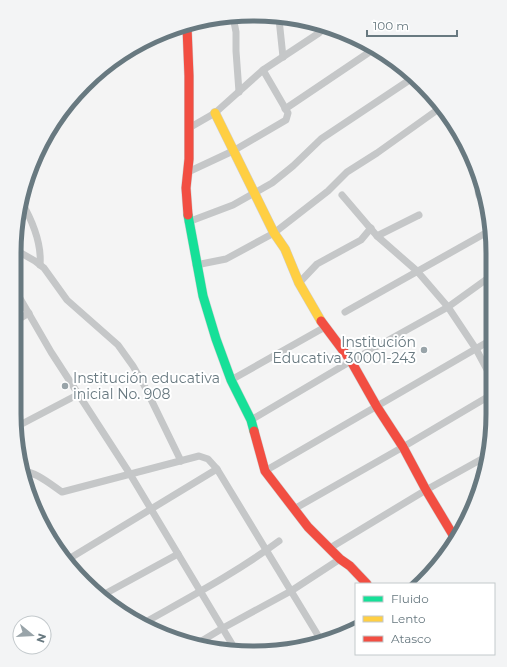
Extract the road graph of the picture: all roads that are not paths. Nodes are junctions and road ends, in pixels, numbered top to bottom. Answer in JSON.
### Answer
{"nodes":[{"id":1,"x":233,"y":22,"type":"edge"},
{"id":2,"x":279,"y":22,"type":"edge"},
{"id":3,"x":187,"y":31,"type":"edge"},
{"id":4,"x":321,"y":31,"type":"edge"},
{"id":5,"x":370,"y":52,"type":"edge"},
{"id":6,"x":283,"y":57,"type":"junction"},
{"id":7,"x":263,"y":70,"type":"junction"},
{"id":8,"x":409,"y":81,"type":"edge"},
{"id":9,"x":239,"y":92,"type":"junction"},
{"id":10,"x":285,"y":109,"type":"junction"},
{"id":11,"x":437,"y":110,"type":"edge"},
{"id":12,"x":215,"y":113,"type":"junction"},
{"id":13,"x":189,"y":128,"type":"junction"},
{"id":14,"x":233,"y":151,"type":"junction"},
{"id":15,"x":188,"y":172,"type":"junction"},
{"id":16,"x":254,"y":194,"type":"junction"},
{"id":17,"x":342,"y":195,"type":"dead end"},
{"id":18,"x":25,"y":208,"type":"edge"},
{"id":19,"x":419,"y":215,"type":"dead end"},
{"id":20,"x":188,"y":222,"type":"junction"},
{"id":21,"x":371,"y":228,"type":"junction"},
{"id":22,"x":274,"y":232,"type":"junction"},
{"id":23,"x":485,"y":233,"type":"edge"},
{"id":24,"x":377,"y":236,"type":"junction"},
{"id":25,"x":21,"y":253,"type":"edge"},
{"id":26,"x":40,"y":265,"type":"junction"},
{"id":27,"x":196,"y":265,"type":"junction"},
{"id":28,"x":416,"y":271,"type":"junction"},
{"id":29,"x":486,"y":280,"type":"edge"},
{"id":30,"x":299,"y":283,"type":"junction"},
{"id":31,"x":21,"y":300,"type":"edge"},
{"id":32,"x":448,"y":307,"type":"junction"},
{"id":33,"x":345,"y":312,"type":"dead end"},
{"id":34,"x":29,"y":313,"type":"junction"},
{"id":35,"x":21,"y":318,"type":"edge"},
{"id":36,"x":326,"y":327,"type":"junction"},
{"id":37,"x":486,"y":343,"type":"edge"},
{"id":38,"x":476,"y":349,"type":"junction"},
{"id":39,"x":351,"y":361,"type":"junction"},
{"id":40,"x":486,"y":368,"type":"edge"},
{"id":41,"x":231,"y":380,"type":"junction"},
{"id":42,"x":79,"y":394,"type":"junction"},
{"id":43,"x":486,"y":398,"type":"edge"},
{"id":44,"x":377,"y":407,"type":"junction"},
{"id":45,"x":251,"y":420,"type":"junction"},
{"id":46,"x":21,"y":424,"type":"edge"},
{"id":47,"x":403,"y":447,"type":"junction"},
{"id":48,"x":482,"y":459,"type":"edge"},
{"id":49,"x":181,"y":461,"type":"junction"},
{"id":50,"x":217,"y":469,"type":"junction"},
{"id":51,"x":265,"y":471,"type":"junction"},
{"id":52,"x":28,"y":472,"type":"edge"},
{"id":53,"x":130,"y":474,"type":"junction"},
{"id":54,"x":426,"y":490,"type":"junction"},
{"id":55,"x":294,"y":509,"type":"junction"},
{"id":56,"x":151,"y":510,"type":"junction"},
{"id":57,"x":452,"y":534,"type":"edge"},
{"id":58,"x":279,"y":541,"type":"dead end"},
{"id":59,"x":330,"y":548,"type":"junction"},
{"id":60,"x":266,"y":550,"type":"junction"},
{"id":61,"x":178,"y":554,"type":"junction"},
{"id":62,"x":71,"y":558,"type":"edge"},
{"id":63,"x":340,"y":559,"type":"junction"},
{"id":64,"x":365,"y":583,"type":"edge"},
{"id":65,"x":201,"y":590,"type":"junction"},
{"id":66,"x":291,"y":591,"type":"junction"},
{"id":67,"x":106,"y":593,"type":"edge"},
{"id":68,"x":148,"y":621,"type":"edge"},
{"id":69,"x":223,"y":628,"type":"junction"},
{"id":70,"x":319,"y":637,"type":"edge"},
{"id":71,"x":202,"y":641,"type":"edge"},
{"id":72,"x":233,"y":645,"type":"edge"}],
"edges":[{"from":1,"to":9,"type":"street"},
{"from":2,"to":6,"type":"street"},
{"from":3,"to":13,"type":"main road"},
{"from":4,"to":6,"type":"street"},
{"from":5,"to":10,"type":"street"},
{"from":6,"to":7,"type":"street"},
{"from":7,"to":9,"type":"street"},
{"from":7,"to":10,"type":"street"},
{"from":8,"to":16,"type":"street"},
{"from":9,"to":12,"type":"street"},
{"from":10,"to":14,"type":"street"},
{"from":11,"to":22,"type":"street"},
{"from":12,"to":13,"type":"street"},
{"from":12,"to":14,"type":"main road"},
{"from":13,"to":15,"type":"main road"},
{"from":14,"to":15,"type":"street"},
{"from":14,"to":16,"type":"main road"},
{"from":15,"to":20,"type":"main road"},
{"from":16,"to":20,"type":"street"},
{"from":16,"to":22,"type":"main road"},
{"from":17,"to":21,"type":"street"},
{"from":18,"to":26,"type":"street"},
{"from":19,"to":24,"type":"street"},
{"from":20,"to":27,"type":"main road"},
{"from":21,"to":24,"type":"street"},
{"from":21,"to":30,"type":"street"},
{"from":22,"to":27,"type":"street"},
{"from":22,"to":30,"type":"main road"},
{"from":23,"to":28,"type":"street"},
{"from":24,"to":28,"type":"street"},
{"from":25,"to":26,"type":"street"},
{"from":26,"to":49,"type":"street"},
{"from":27,"to":41,"type":"main road"},
{"from":28,"to":32,"type":"street"},
{"from":28,"to":33,"type":"street"},
{"from":29,"to":32,"type":"street"},
{"from":30,"to":36,"type":"main road"},
{"from":31,"to":34,"type":"street"},
{"from":32,"to":38,"type":"street"},
{"from":32,"to":39,"type":"street"},
{"from":34,"to":35,"type":"street"},
{"from":34,"to":42,"type":"street"},
{"from":36,"to":39,"type":"main road"},
{"from":36,"to":41,"type":"street"},
{"from":37,"to":38,"type":"street"},
{"from":38,"to":40,"type":"street"},
{"from":38,"to":44,"type":"street"},
{"from":39,"to":44,"type":"main road"},
{"from":39,"to":45,"type":"street"},
{"from":41,"to":45,"type":"main road"},
{"from":42,"to":46,"type":"street"},
{"from":42,"to":53,"type":"street"},
{"from":43,"to":47,"type":"street"},
{"from":44,"to":47,"type":"main road"},
{"from":44,"to":51,"type":"street"},
{"from":45,"to":51,"type":"main road"},
{"from":47,"to":54,"type":"main road"},
{"from":47,"to":55,"type":"street"},
{"from":48,"to":54,"type":"street"},
{"from":49,"to":50,"type":"street"},
{"from":49,"to":53,"type":"street"},
{"from":50,"to":56,"type":"street"},
{"from":50,"to":60,"type":"street"},
{"from":51,"to":55,"type":"main road"},
{"from":52,"to":53,"type":"street"},
{"from":53,"to":56,"type":"street"},
{"from":54,"to":57,"type":"main road"},
{"from":54,"to":59,"type":"street"},
{"from":55,"to":59,"type":"main road"},
{"from":56,"to":61,"type":"street"},
{"from":56,"to":62,"type":"street"},
{"from":58,"to":60,"type":"street"},
{"from":59,"to":63,"type":"main road"},
{"from":60,"to":65,"type":"street"},
{"from":60,"to":66,"type":"street"},
{"from":61,"to":65,"type":"street"},
{"from":61,"to":67,"type":"street"},
{"from":63,"to":64,"type":"main road"},
{"from":63,"to":66,"type":"street"},
{"from":65,"to":68,"type":"street"},
{"from":65,"to":69,"type":"street"},
{"from":66,"to":69,"type":"street"},
{"from":66,"to":70,"type":"street"},
{"from":69,"to":71,"type":"street"},
{"from":69,"to":72,"type":"street"}]}
